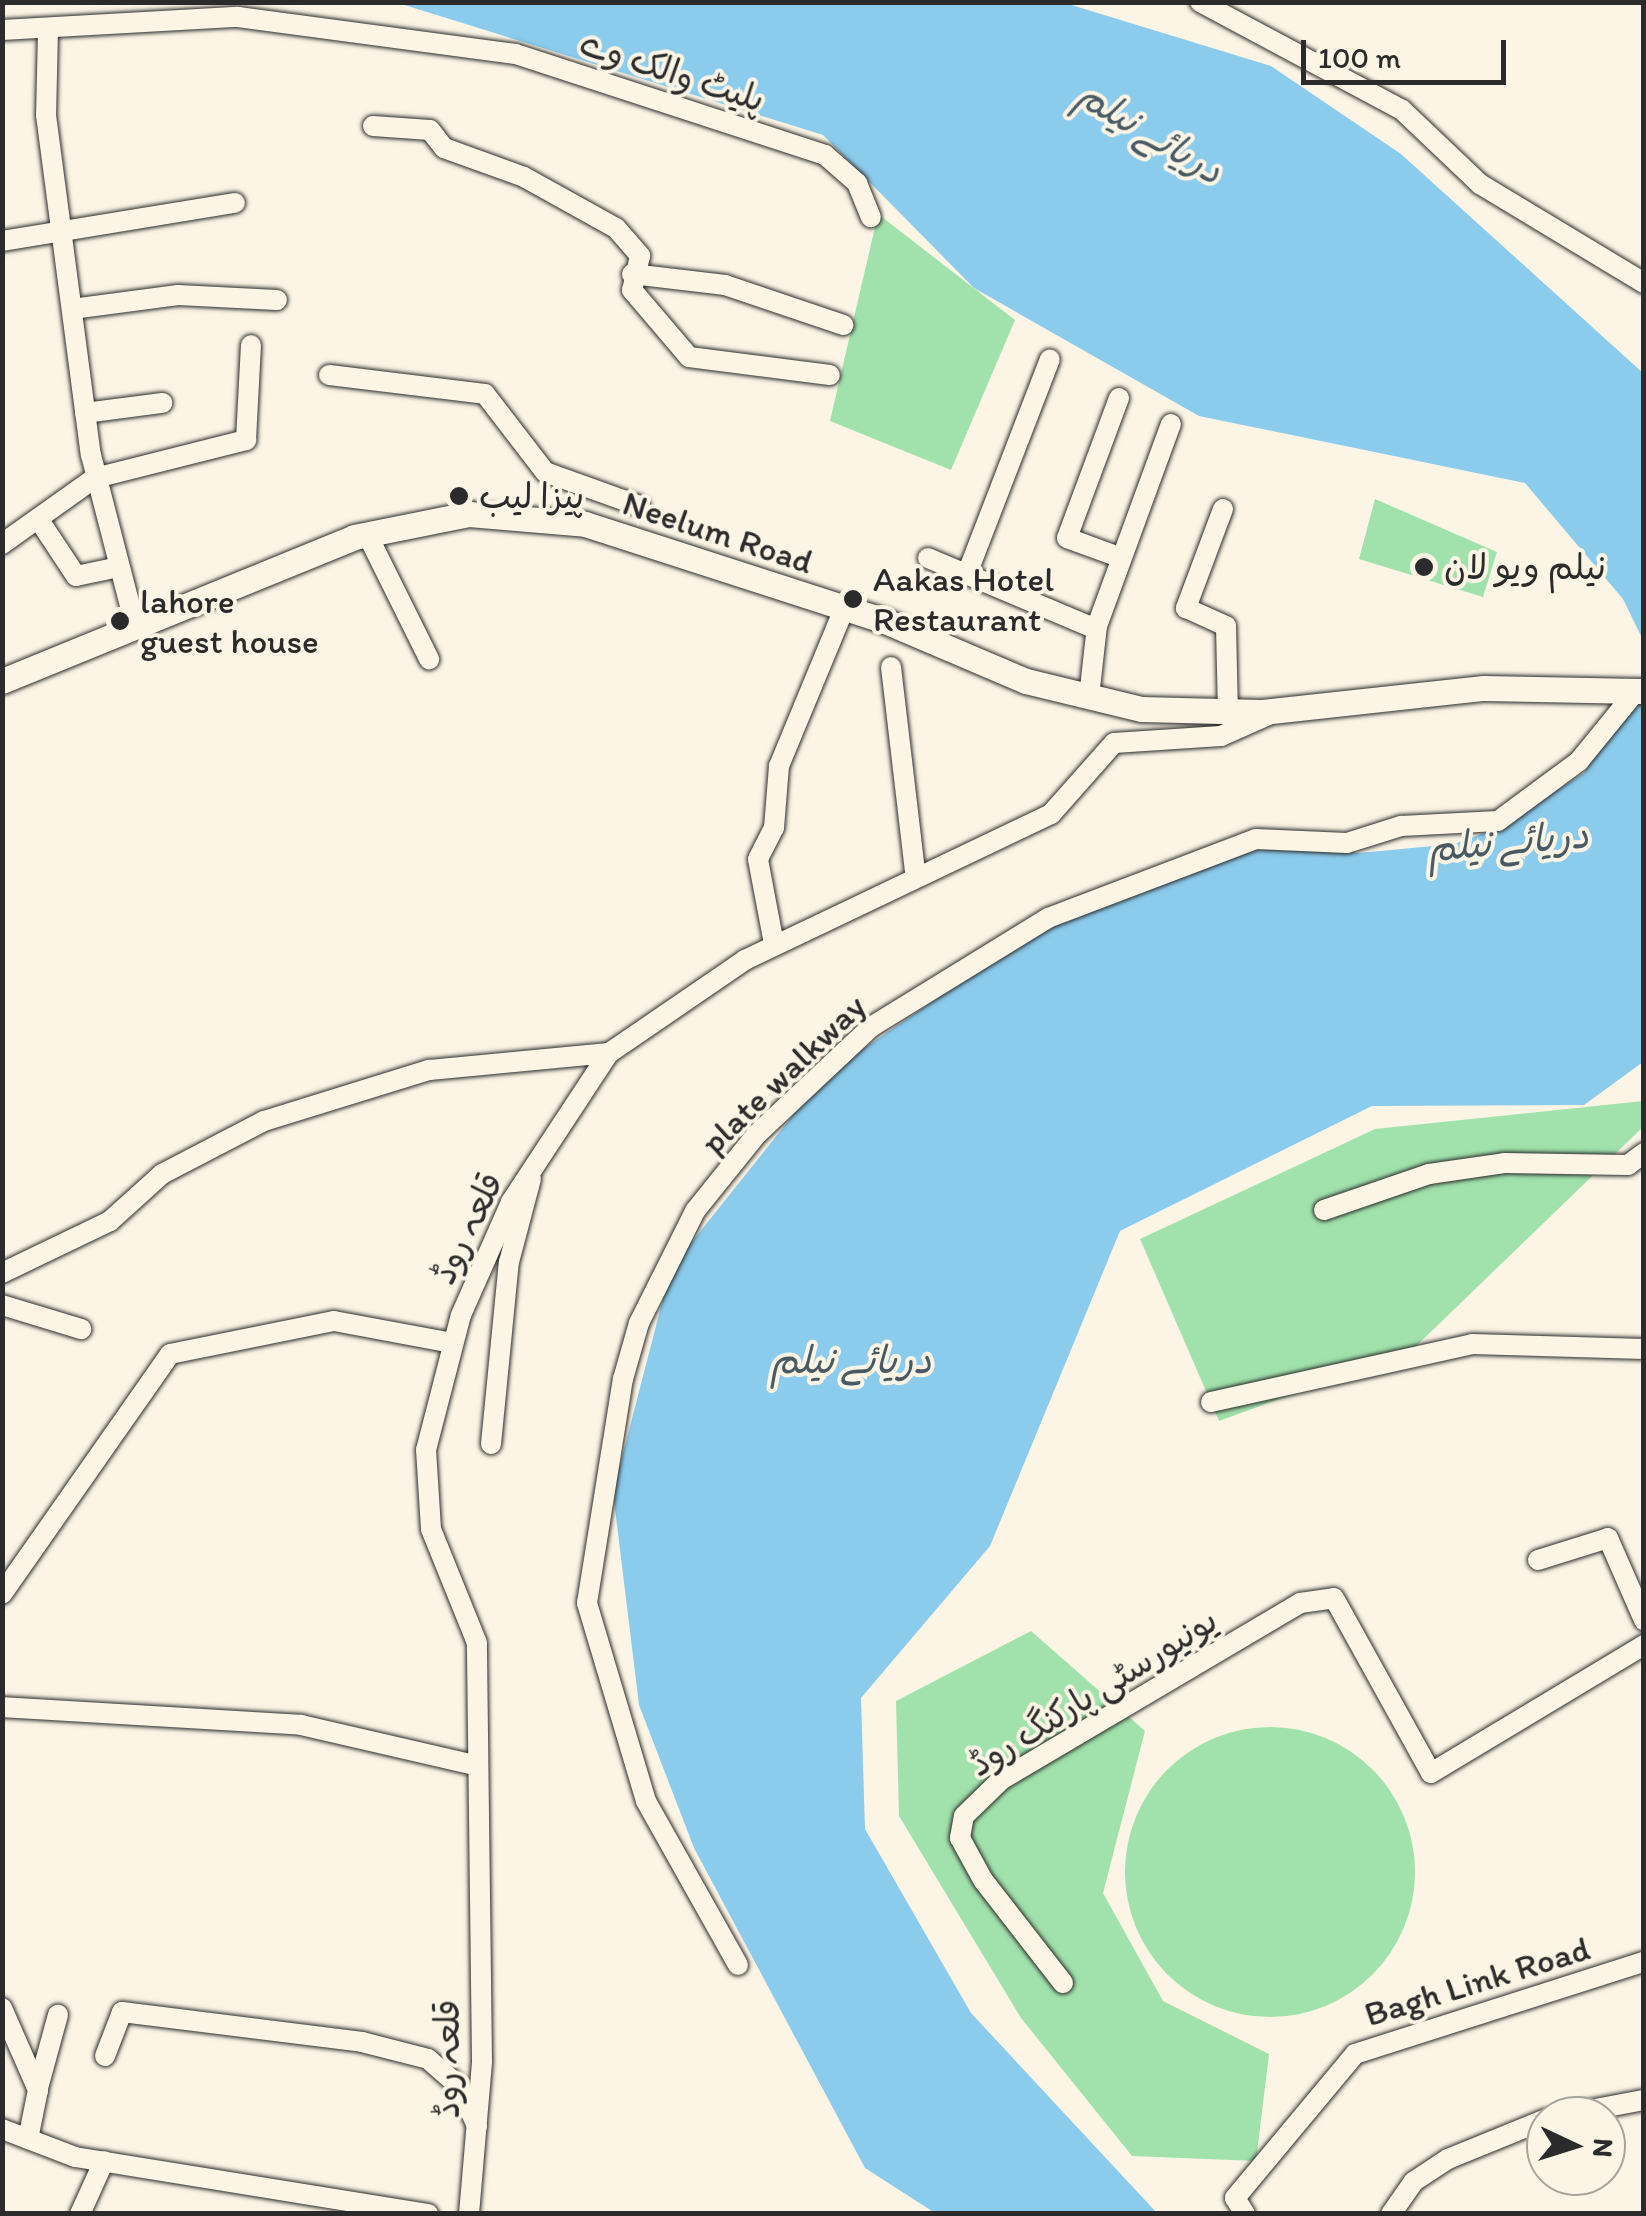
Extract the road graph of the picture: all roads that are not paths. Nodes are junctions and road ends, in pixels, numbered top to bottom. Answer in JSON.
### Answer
{"nodes":[{"id":1,"x":1200,"y":2,"type":"edge"},
{"id":2,"x":2,"y":30,"type":"edge"},
{"id":3,"x":48,"y":30,"type":"junction"},
{"id":4,"x":373,"y":126,"type":"dead end"},
{"id":5,"x":235,"y":203,"type":"dead end"},
{"id":6,"x":871,"y":217,"type":"dead end"},
{"id":7,"x":62,"y":228,"type":"junction"},
{"id":8,"x":2,"y":241,"type":"edge"},
{"id":9,"x":632,"y":274,"type":"junction"},
{"id":10,"x":1644,"y":283,"type":"edge"},
{"id":11,"x":277,"y":300,"type":"dead end"},
{"id":12,"x":72,"y":309,"type":"junction"},
{"id":13,"x":843,"y":326,"type":"dead end"},
{"id":14,"x":250,"y":346,"type":"dead end"},
{"id":15,"x":1050,"y":359,"type":"dead end"},
{"id":16,"x":329,"y":375,"type":"dead end"},
{"id":17,"x":830,"y":375,"type":"dead end"},
{"id":18,"x":1118,"y":398,"type":"dead end"},
{"id":19,"x":162,"y":403,"type":"dead end"},
{"id":20,"x":85,"y":413,"type":"junction"},
{"id":21,"x":1170,"y":424,"type":"dead end"},
{"id":22,"x":95,"y":478,"type":"junction"},
{"id":23,"x":640,"y":506,"type":"dead end"},
{"id":24,"x":1224,"y":510,"type":"dead end"},
{"id":25,"x":39,"y":520,"type":"junction"},
{"id":26,"x":367,"y":534,"type":"junction"},
{"id":27,"x":2,"y":544,"type":"edge"},
{"id":28,"x":928,"y":558,"type":"dead end"},
{"id":29,"x":1118,"y":558,"type":"junction"},
{"id":30,"x":119,"y":567,"type":"junction"},
{"id":31,"x":967,"y":574,"type":"junction"},
{"id":32,"x":844,"y":609,"type":"junction"},
{"id":33,"x":136,"y":629,"type":"junction"},
{"id":34,"x":1096,"y":629,"type":"junction"},
{"id":35,"x":429,"y":659,"type":"dead end"},
{"id":36,"x":891,"y":668,"type":"dead end"},
{"id":37,"x":2,"y":681,"type":"edge"},
{"id":38,"x":1640,"y":691,"type":"edge"},
{"id":39,"x":1089,"y":696,"type":"junction"},
{"id":40,"x":1282,"y":709,"type":"junction"},
{"id":41,"x":1228,"y":711,"type":"junction"},
{"id":42,"x":915,"y":872,"type":"junction"},
{"id":43,"x":774,"y":944,"type":"junction"},
{"id":44,"x":609,"y":1054,"type":"junction"},
{"id":45,"x":1644,"y":1153,"type":"edge"},
{"id":46,"x":534,"y":1167,"type":"junction"},
{"id":47,"x":1324,"y":1210,"type":"dead end"},
{"id":48,"x":2,"y":1273,"type":"edge"},
{"id":49,"x":2,"y":1305,"type":"edge"},
{"id":50,"x":81,"y":1329,"type":"dead end"},
{"id":51,"x":452,"y":1342,"type":"junction"},
{"id":52,"x":1644,"y":1349,"type":"edge"},
{"id":53,"x":1211,"y":1402,"type":"dead end"},
{"id":54,"x":491,"y":1444,"type":"dead end"},
{"id":55,"x":1538,"y":1560,"type":"dead end"},
{"id":56,"x":2,"y":1594,"type":"edge"},
{"id":57,"x":1644,"y":1620,"type":"edge"},
{"id":58,"x":1644,"y":1645,"type":"edge"},
{"id":59,"x":2,"y":1706,"type":"edge"},
{"id":60,"x":474,"y":1765,"type":"junction"},
{"id":61,"x":1644,"y":1962,"type":"edge"},
{"id":62,"x":738,"y":1965,"type":"dead end"},
{"id":63,"x":1063,"y":1983,"type":"dead end"},
{"id":64,"x":2,"y":2008,"type":"edge"},
{"id":65,"x":58,"y":2015,"type":"dead end"},
{"id":66,"x":105,"y":2056,"type":"dead end"},
{"id":67,"x":38,"y":2090,"type":"junction"},
{"id":68,"x":1526,"y":2127,"type":"edge"},
{"id":69,"x":2,"y":2130,"type":"edge"},
{"id":70,"x":480,"y":2132,"type":"junction"},
{"id":71,"x":28,"y":2139,"type":"junction"},
{"id":72,"x":104,"y":2161,"type":"junction"},
{"id":73,"x":359,"y":2207,"type":"edge"},
{"id":74,"x":80,"y":2214,"type":"edge"},
{"id":75,"x":428,"y":2214,"type":"edge"},
{"id":76,"x":468,"y":2214,"type":"edge"},
{"id":77,"x":1245,"y":2214,"type":"edge"},
{"id":78,"x":1390,"y":2214,"type":"edge"}],
"edges":[{"from":1,"to":10,"type":"street"},
{"from":2,"to":3,"type":"street","name":"پلیٹ والک وے"},
{"from":3,"to":6,"type":"street","name":"پلیٹ والک وے"},
{"from":3,"to":7,"type":"street"},
{"from":4,"to":9,"type":"street"},
{"from":5,"to":7,"type":"street"},
{"from":7,"to":8,"type":"street"},
{"from":7,"to":12,"type":"street"},
{"from":9,"to":13,"type":"street"},
{"from":9,"to":17,"type":"street"},
{"from":11,"to":12,"type":"street"},
{"from":12,"to":20,"type":"street"},
{"from":14,"to":22,"type":"street"},
{"from":15,"to":31,"type":"street"},
{"from":16,"to":23,"type":"street"},
{"from":18,"to":29,"type":"street"},
{"from":19,"to":20,"type":"street"},
{"from":20,"to":22,"type":"street"},
{"from":21,"to":29,"type":"street"},
{"from":22,"to":25,"type":"street"},
{"from":22,"to":30,"type":"street"},
{"from":24,"to":41,"type":"street"},
{"from":25,"to":27,"type":"street"},
{"from":25,"to":30,"type":"street"},
{"from":26,"to":32,"type":"main road","name":"Neelum Road"},
{"from":26,"to":33,"type":"main road","name":"Neelum Road"},
{"from":26,"to":35,"type":"street"},
{"from":28,"to":31,"type":"street"},
{"from":29,"to":34,"type":"street"},
{"from":30,"to":33,"type":"street"},
{"from":31,"to":34,"type":"street"},
{"from":32,"to":39,"type":"main road","name":"Neelum Road"},
{"from":32,"to":43,"type":"street"},
{"from":33,"to":37,"type":"main road","name":"Neelum Road"},
{"from":34,"to":39,"type":"street"},
{"from":36,"to":42,"type":"street"},
{"from":38,"to":40,"type":"main road","name":"Neelum Road"},
{"from":38,"to":62,"type":"street","name":"plate walkway"},
{"from":39,"to":41,"type":"main road","name":"Neelum Road"},
{"from":40,"to":41,"type":"main road","name":"Neelum Road"},
{"from":40,"to":42,"type":"street","name":"قلعہ روڈ"},
{"from":42,"to":43,"type":"street","name":"قلعہ روڈ"},
{"from":43,"to":44,"type":"street","name":"قلعہ روڈ"},
{"from":44,"to":46,"type":"street","name":"قلعہ روڈ"},
{"from":44,"to":48,"type":"street"},
{"from":45,"to":47,"type":"street"},
{"from":46,"to":51,"type":"street","name":"قلعہ روڈ"},
{"from":46,"to":54,"type":"street"},
{"from":49,"to":50,"type":"street"},
{"from":51,"to":56,"type":"street"},
{"from":51,"to":60,"type":"street","name":"قلعہ روڈ"},
{"from":52,"to":53,"type":"street"},
{"from":55,"to":57,"type":"street"},
{"from":58,"to":63,"type":"street","name":"یونیورسٹی پارکنگ روڈ"},
{"from":59,"to":60,"type":"street"},
{"from":60,"to":70,"type":"street","name":"قلعہ روڈ"},
{"from":61,"to":77,"type":"street","name":"Bagh Link Road"},
{"from":64,"to":67,"type":"street"},
{"from":65,"to":67,"type":"street"},
{"from":66,"to":70,"type":"street"},
{"from":67,"to":71,"type":"street"},
{"from":68,"to":78,"type":"street"},
{"from":69,"to":71,"type":"street"},
{"from":70,"to":76,"type":"street","name":"قلعہ روڈ"},
{"from":71,"to":72,"type":"street"},
{"from":72,"to":73,"type":"street"},
{"from":72,"to":74,"type":"street"},
{"from":73,"to":75,"type":"street"}]}
